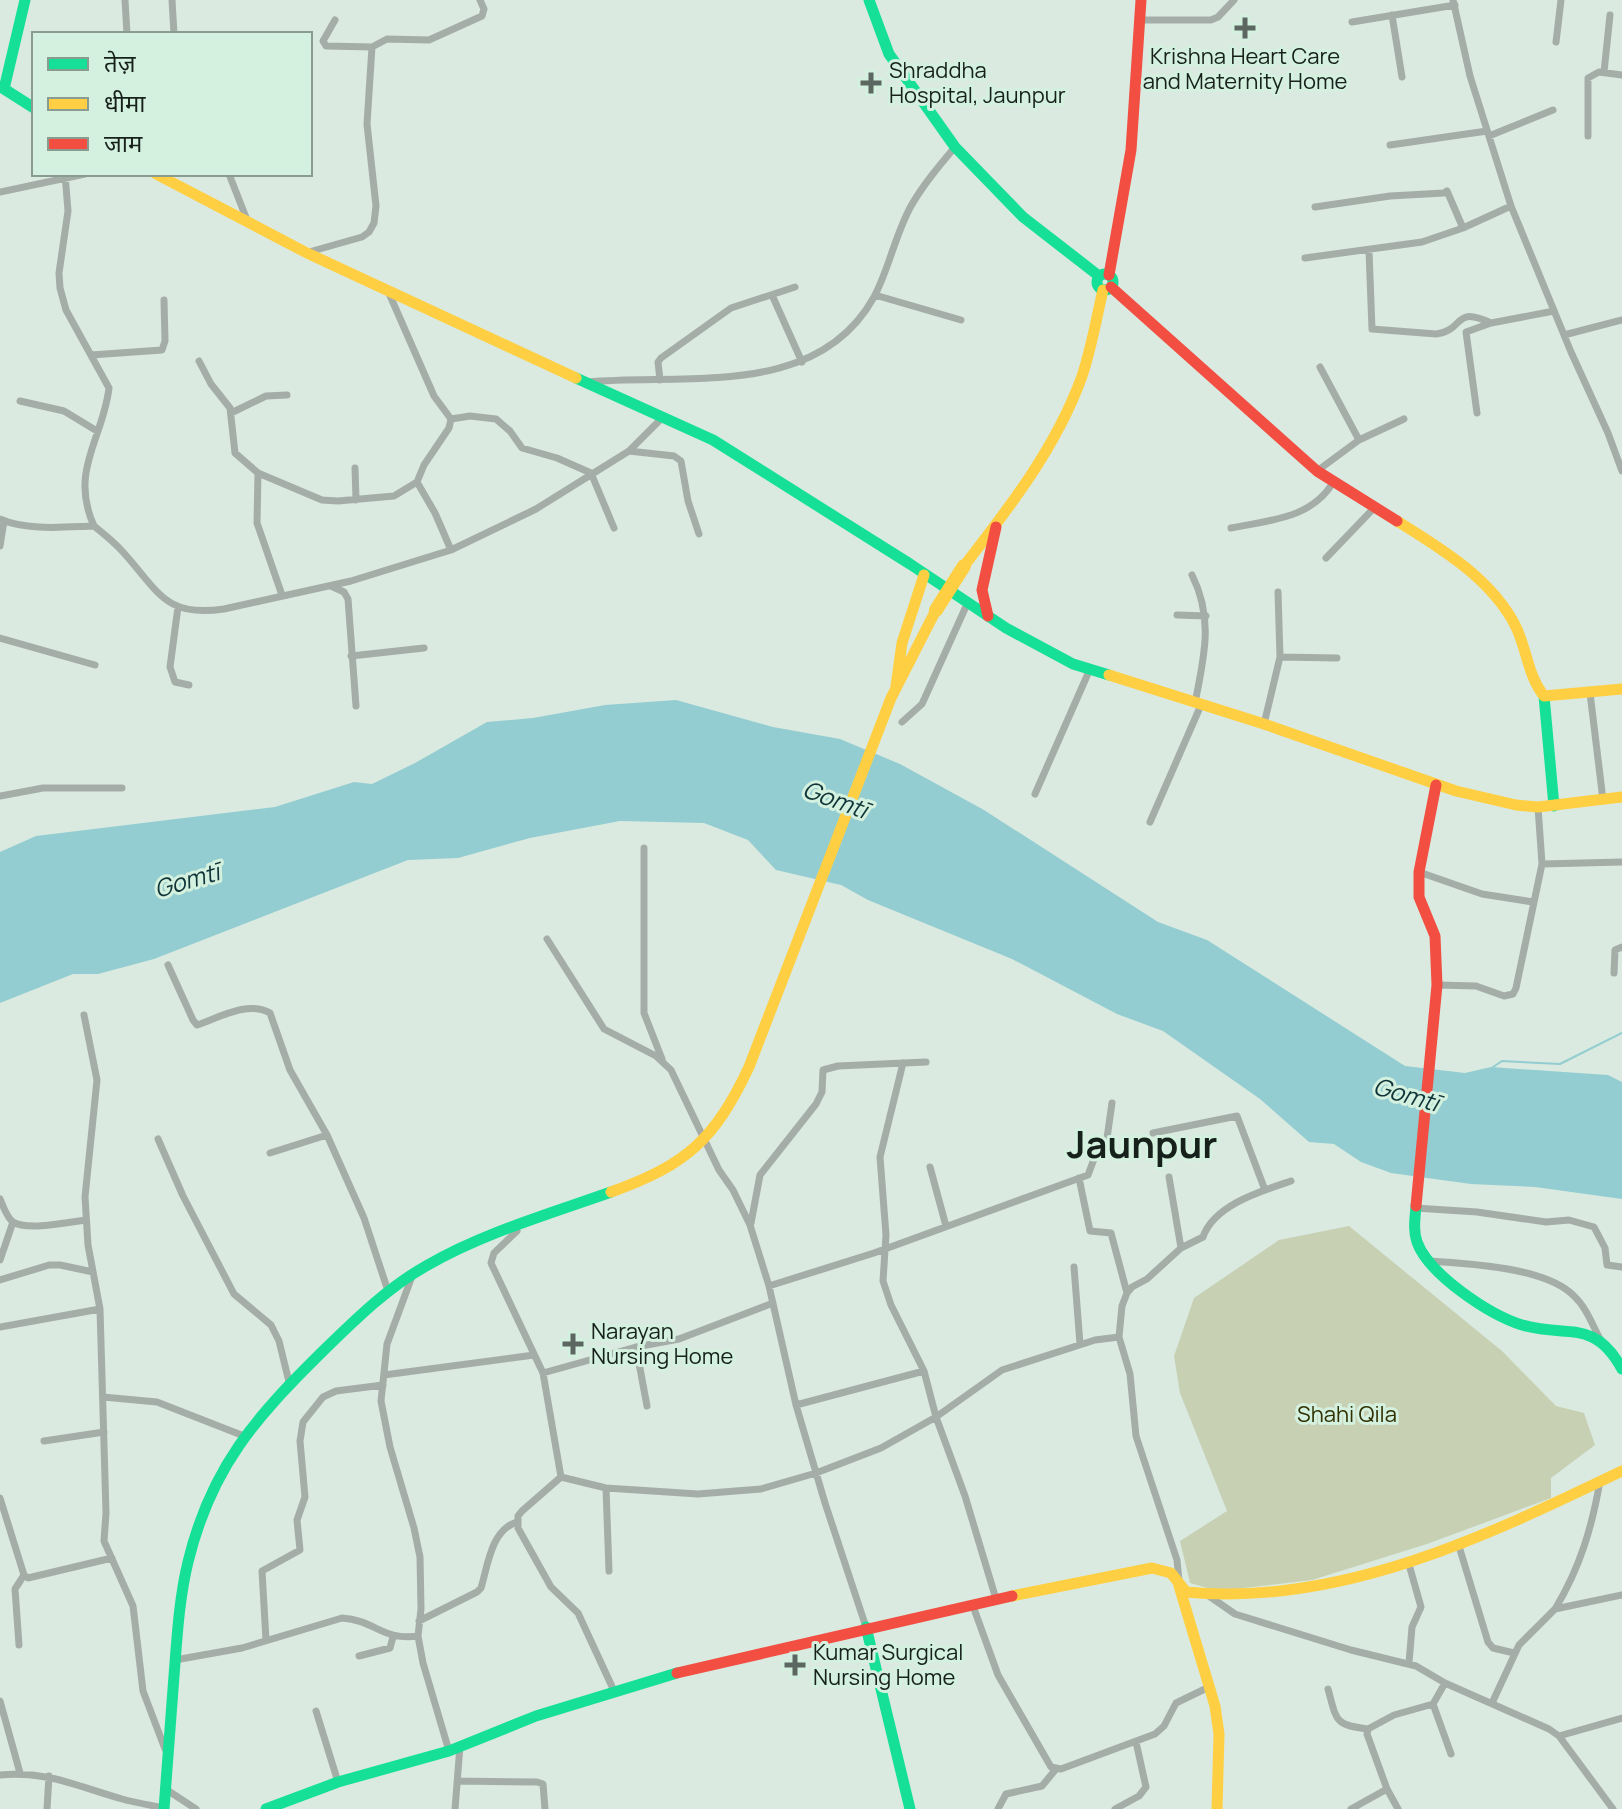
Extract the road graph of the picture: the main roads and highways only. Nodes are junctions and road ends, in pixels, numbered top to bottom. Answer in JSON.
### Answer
{"nodes":[{"id":1,"x":25,"y":0,"type":"edge"},
{"id":2,"x":869,"y":0,"type":"edge"},
{"id":3,"x":1141,"y":0,"type":"edge"},
{"id":4,"x":2,"y":88,"type":"edge"},
{"id":5,"x":32,"y":107,"type":"edge"},
{"id":6,"x":160,"y":176,"type":"edge"},
{"id":7,"x":1106,"y":282,"type":"junction"},
{"id":8,"x":997,"y":524,"type":"junction"},
{"id":9,"x":924,"y":575,"type":"junction"},
{"id":10,"x":988,"y":616,"type":"junction"},
{"id":11,"x":1622,"y":689,"type":"edge"},
{"id":12,"x":894,"y":692,"type":"junction"},
{"id":13,"x":1544,"y":696,"type":"junction"},
{"id":14,"x":1436,"y":785,"type":"junction"},
{"id":15,"x":1622,"y":797,"type":"edge"},
{"id":16,"x":1554,"y":806,"type":"junction"},
{"id":17,"x":1622,"y":1369,"type":"edge"},
{"id":18,"x":1622,"y":1471,"type":"edge"},
{"id":19,"x":1179,"y":1585,"type":"junction"},
{"id":20,"x":866,"y":1627,"type":"junction"},
{"id":21,"x":164,"y":1808,"type":"edge"},
{"id":22,"x":266,"y":1809,"type":"edge"},
{"id":23,"x":910,"y":1809,"type":"edge"},
{"id":24,"x":1217,"y":1809,"type":"edge"}],
"edges":[{"from":1,"to":4,"type":"main road"},
{"from":2,"to":7,"type":"main road"},
{"from":3,"to":7,"type":"main road"},
{"from":4,"to":5,"type":"main road"},
{"from":6,"to":9,"type":"main road"},
{"from":7,"to":8,"type":"main road"},
{"from":7,"to":13,"type":"main road"},
{"from":8,"to":10,"type":"main road"},
{"from":8,"to":12,"type":"main road","bridge":true},
{"from":9,"to":10,"type":"main road"},
{"from":9,"to":12,"type":"main road"},
{"from":10,"to":14,"type":"main road"},
{"from":11,"to":13,"type":"main road"},
{"from":12,"to":21,"type":"main road"},
{"from":13,"to":16,"type":"main road"},
{"from":14,"to":16,"type":"main road"},
{"from":14,"to":17,"type":"main road"},
{"from":15,"to":16,"type":"main road"},
{"from":18,"to":19,"type":"main road"},
{"from":19,"to":20,"type":"main road"},
{"from":19,"to":24,"type":"main road"},
{"from":20,"to":22,"type":"main road"},
{"from":20,"to":23,"type":"main road"}]}
